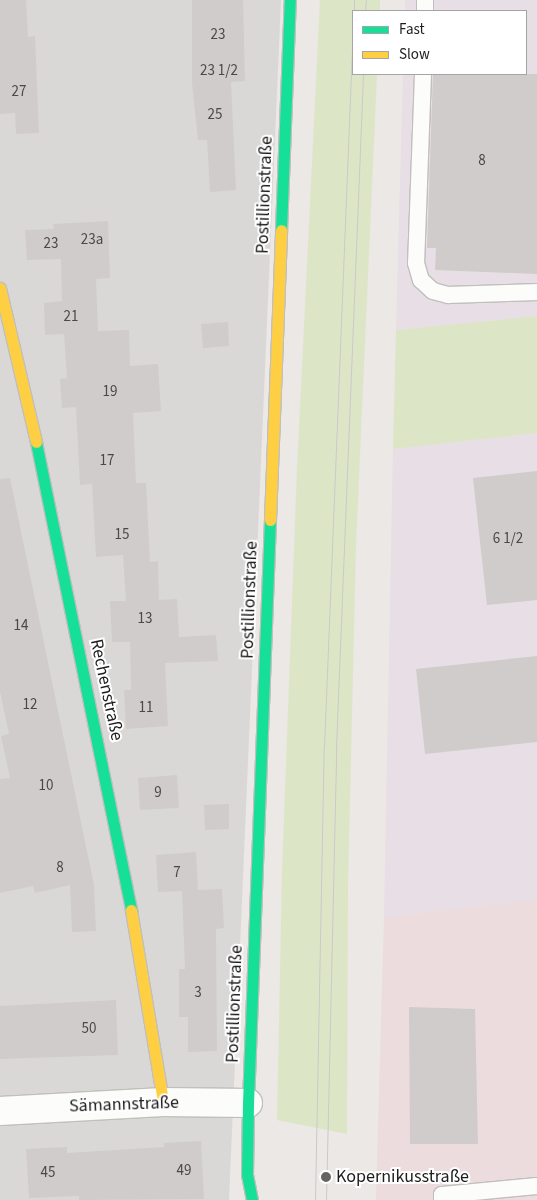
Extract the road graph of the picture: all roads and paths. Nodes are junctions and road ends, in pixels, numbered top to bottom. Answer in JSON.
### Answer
{"nodes":[{"id":1,"x":290,"y":0,"type":"edge"},
{"id":2,"x":423,"y":75,"type":"edge"},
{"id":3,"x":0,"y":288,"type":"edge"},
{"id":4,"x":537,"y":292,"type":"edge"},
{"id":5,"x":163,"y":1102,"type":"junction"},
{"id":6,"x":248,"y":1103,"type":"junction"},
{"id":7,"x":0,"y":1111,"type":"edge"},
{"id":8,"x":537,"y":1186,"type":"edge"},
{"id":9,"x":252,"y":1200,"type":"edge"},
{"id":10,"x":442,"y":1200,"type":"edge"}],
"edges":[{"from":1,"to":6,"type":"street","name":"Postillionstraße"},
{"from":2,"to":4,"type":"lane"},
{"from":3,"to":5,"type":"street","name":"Rechenstraße"},
{"from":5,"to":6,"type":"street","name":"Sämannstraße"},
{"from":5,"to":7,"type":"street","name":"Sämannstraße"},
{"from":6,"to":9,"type":"street","name":"Postillionstraße"},
{"from":8,"to":10,"type":"lane"}]}
